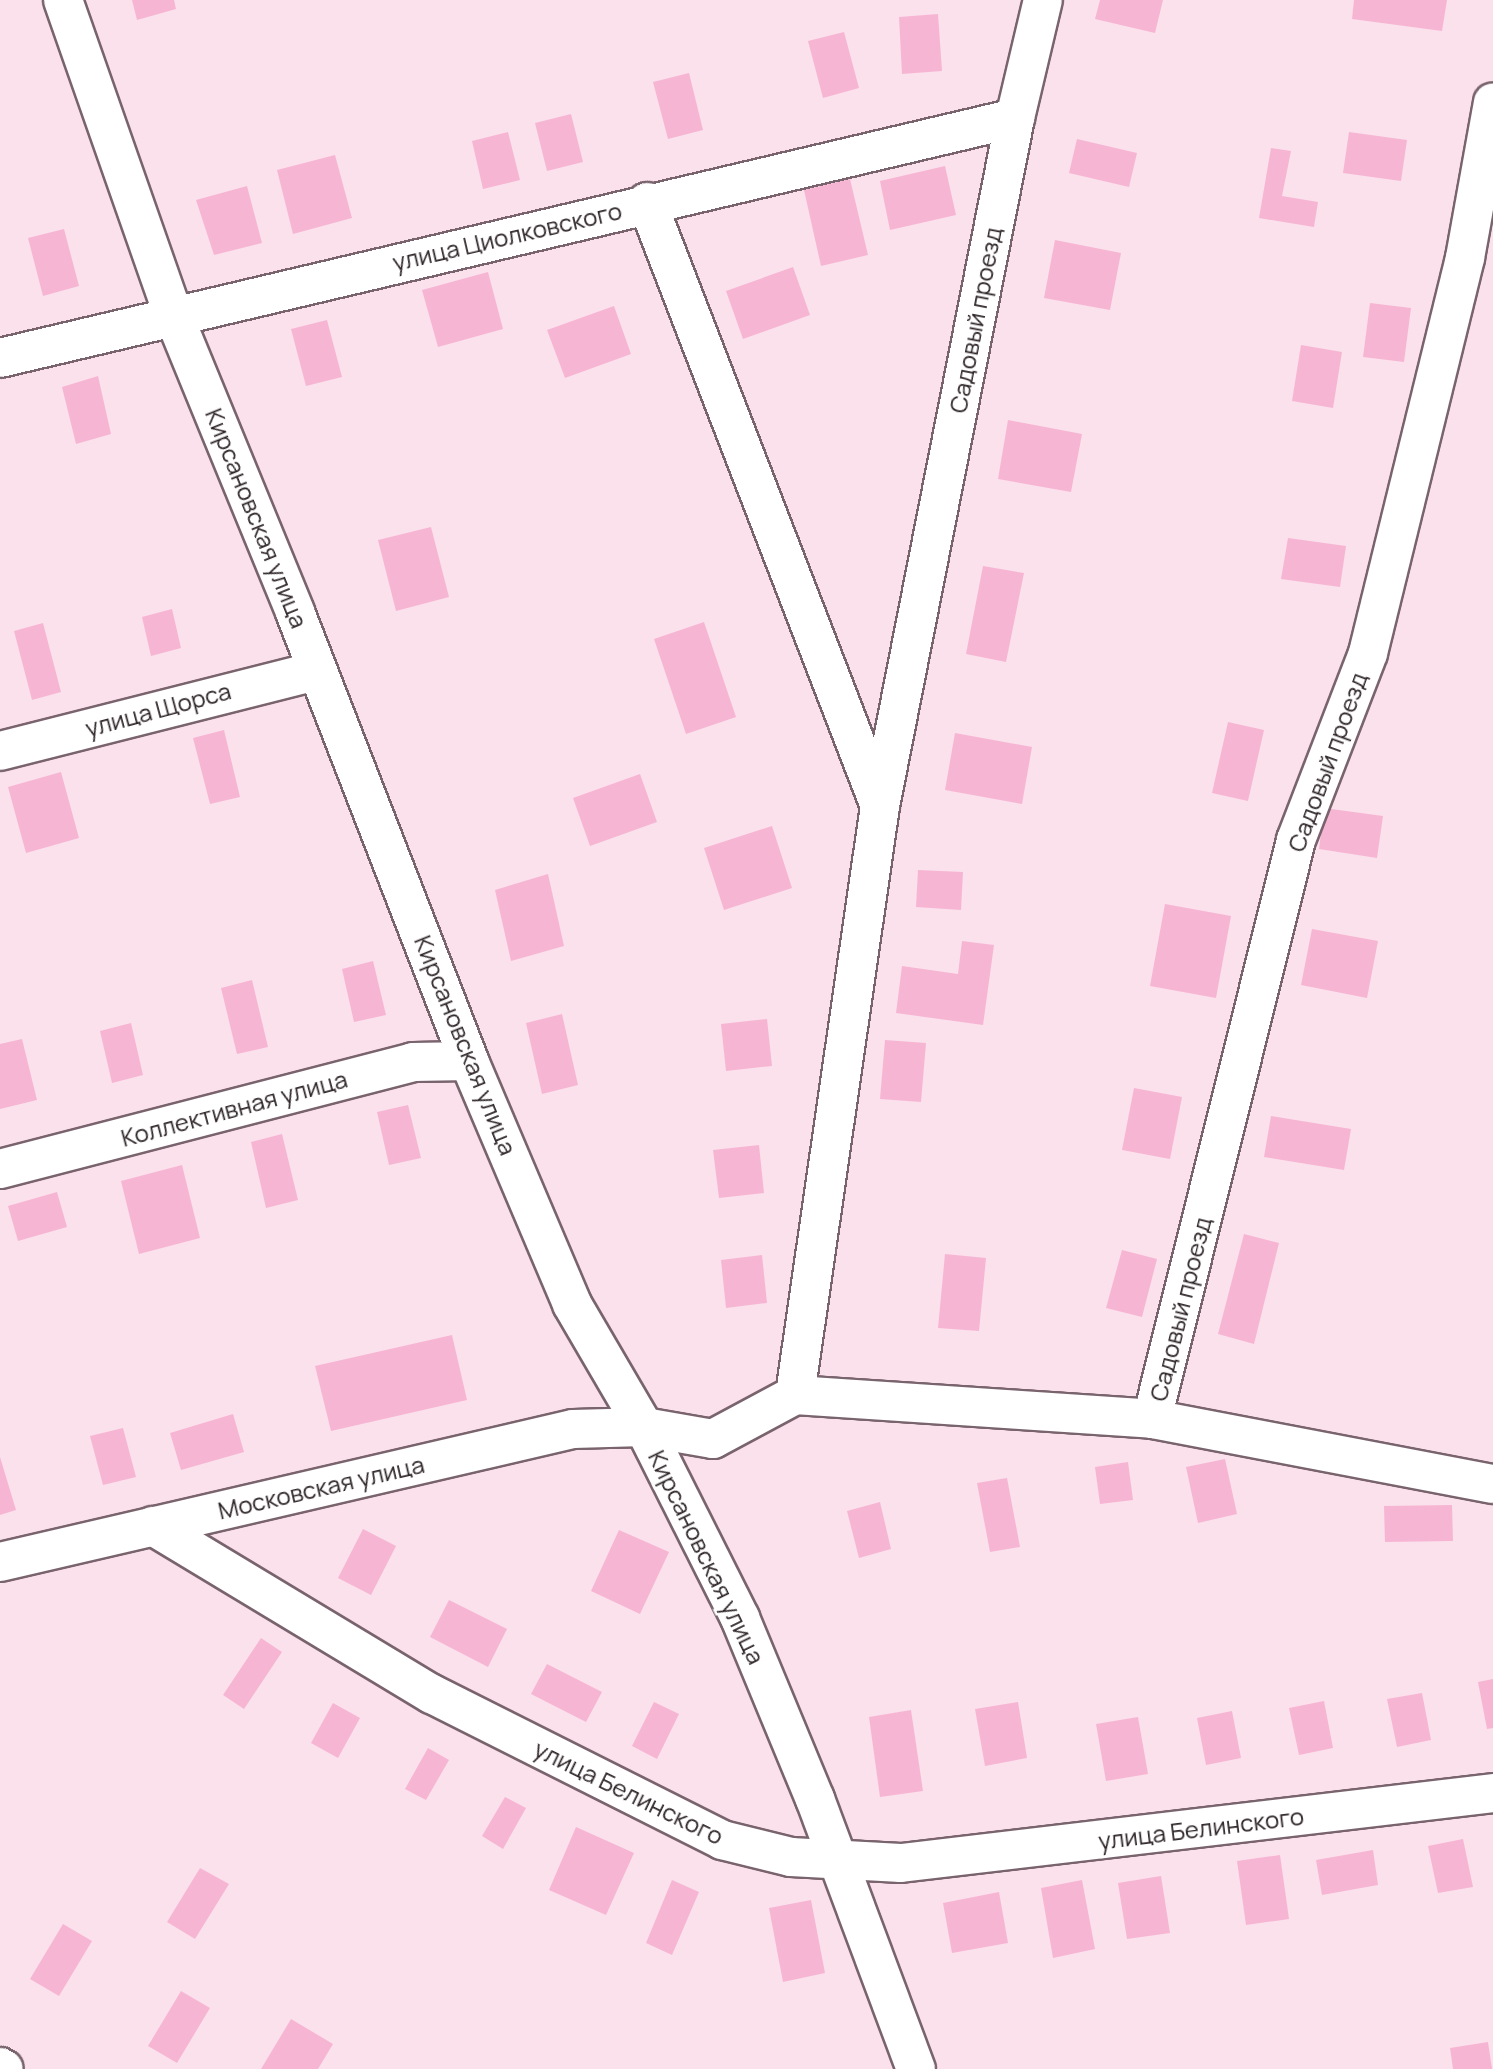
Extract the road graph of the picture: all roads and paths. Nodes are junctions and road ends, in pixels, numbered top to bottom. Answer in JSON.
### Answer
{"nodes":[{"id":1,"x":63,"y":0,"type":"edge"},
{"id":2,"x":1043,"y":0,"type":"edge"},
{"id":3,"x":1493,"y":103,"type":"edge"},
{"id":4,"x":1015,"y":118,"type":"junction"},
{"id":5,"x":647,"y":202,"type":"junction"},
{"id":6,"x":173,"y":314,"type":"junction"},
{"id":7,"x":0,"y":358,"type":"edge"},
{"id":8,"x":317,"y":671,"type":"junction"},
{"id":9,"x":0,"y":751,"type":"edge"},
{"id":10,"x":880,"y":806,"type":"junction"},
{"id":11,"x":469,"y":1062,"type":"junction"},
{"id":12,"x":0,"y":1169,"type":"edge"},
{"id":13,"x":794,"y":1395,"type":"junction"},
{"id":14,"x":1152,"y":1419,"type":"junction"},
{"id":15,"x":644,"y":1427,"type":"junction"},
{"id":16,"x":1493,"y":1483,"type":"edge"},
{"id":17,"x":153,"y":1526,"type":"junction"},
{"id":18,"x":0,"y":1562,"type":"edge"},
{"id":19,"x":1493,"y":1793,"type":"edge"},
{"id":20,"x":836,"y":1862,"type":"junction"},
{"id":21,"x":916,"y":2069,"type":"edge"}],
"edges":[{"from":1,"to":6,"type":"street","name":"Кирсановская улица"},
{"from":2,"to":4,"type":"street","name":"Садовый проезд"},
{"from":3,"to":14,"type":"street","name":"Садовый проезд"},
{"from":4,"to":5,"type":"street","name":"улица Циолковского"},
{"from":4,"to":10,"type":"street","name":"Садовый проезд"},
{"from":5,"to":6,"type":"street","name":"улица Циолковского"},
{"from":5,"to":10,"type":"street","name":"Садовый проезд"},
{"from":6,"to":7,"type":"street","name":"улица Циолковского"},
{"from":6,"to":8,"type":"street","name":"Кирсановская улица"},
{"from":8,"to":9,"type":"street","name":"улица Щорса"},
{"from":8,"to":11,"type":"street","name":"Кирсановская улица"},
{"from":10,"to":13,"type":"street","name":"Садовый проезд"},
{"from":11,"to":12,"type":"street","name":"Коллективная улица"},
{"from":11,"to":15,"type":"street","name":"Кирсановская улица"},
{"from":13,"to":14,"type":"street"},
{"from":13,"to":15,"type":"street"},
{"from":14,"to":16,"type":"street"},
{"from":15,"to":17,"type":"street","name":"Московская улица"},
{"from":15,"to":20,"type":"street","name":"Кирсановская улица"},
{"from":17,"to":18,"type":"street","name":"Московская улица"},
{"from":17,"to":20,"type":"street","name":"улица Белинского"},
{"from":19,"to":20,"type":"street","name":"улица Белинского"},
{"from":20,"to":21,"type":"street","name":"Кирсановская улица"}]}
